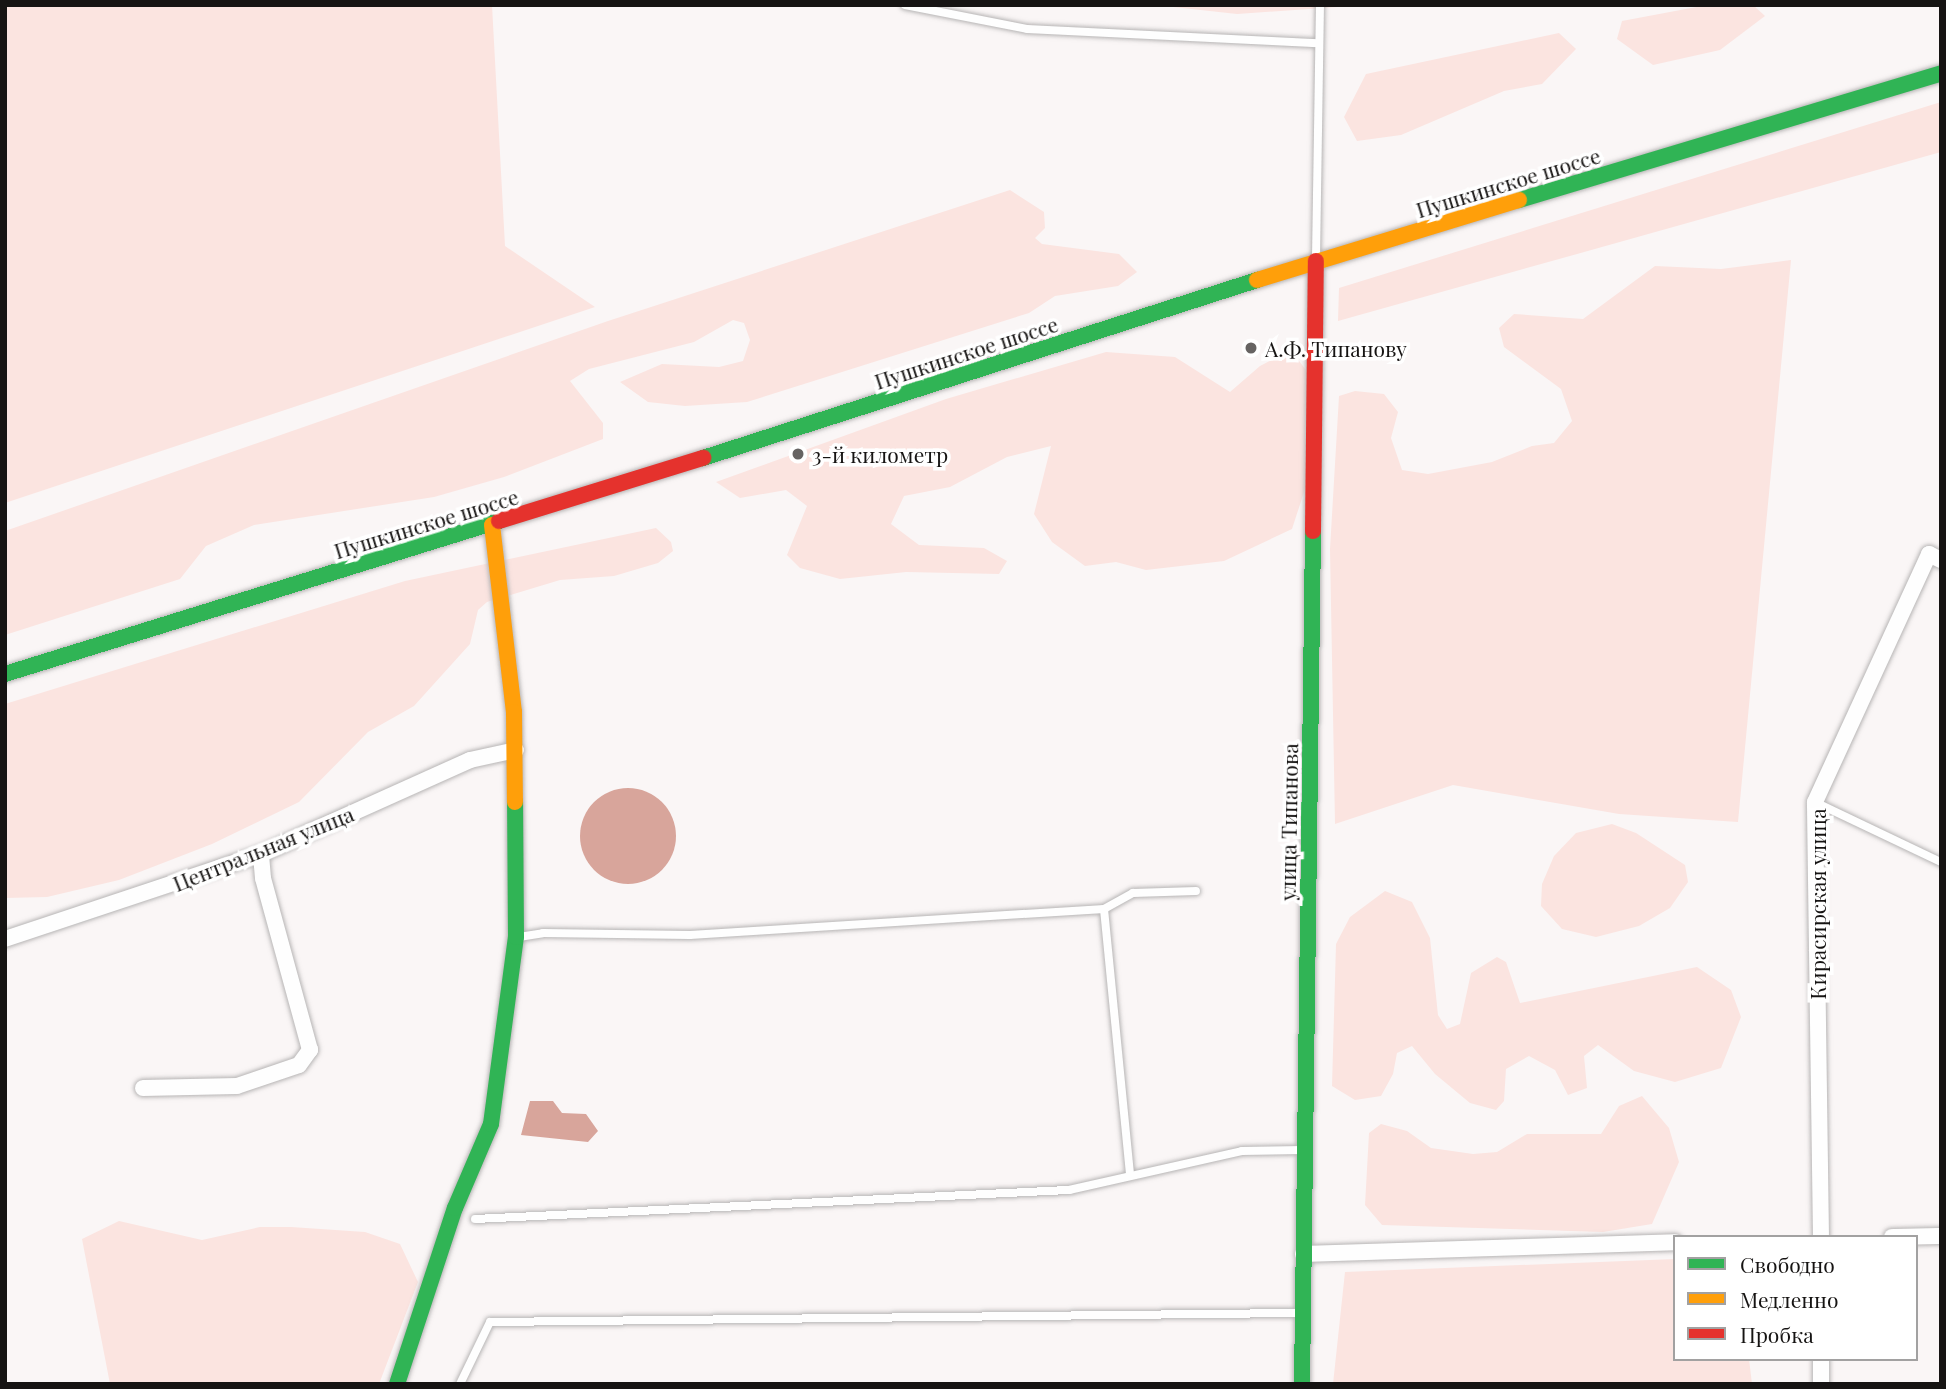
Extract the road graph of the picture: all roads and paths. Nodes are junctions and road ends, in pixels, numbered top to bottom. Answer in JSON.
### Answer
{"nodes":[{"id":1,"x":905,"y":5,"type":"edge"},
{"id":2,"x":1320,"y":5,"type":"edge"},
{"id":3,"x":1318,"y":43,"type":"junction"},
{"id":4,"x":1941,"y":72,"type":"edge"},
{"id":5,"x":1316,"y":261,"type":"junction"},
{"id":6,"x":492,"y":525,"type":"junction"},
{"id":7,"x":1935,"y":557,"type":"edge"},
{"id":8,"x":5,"y":674,"type":"edge"},
{"id":9,"x":516,"y":750,"type":"junction"},
{"id":10,"x":1815,"y":802,"type":"junction"},
{"id":11,"x":261,"y":853,"type":"junction"},
{"id":12,"x":1941,"y":862,"type":"edge"},
{"id":13,"x":1196,"y":891,"type":"dead end"},
{"id":14,"x":1104,"y":909,"type":"junction"},
{"id":15,"x":516,"y":937,"type":"junction"},
{"id":16,"x":5,"y":939,"type":"edge"},
{"id":17,"x":143,"y":1088,"type":"dead end"},
{"id":18,"x":1305,"y":1150,"type":"junction"},
{"id":19,"x":1129,"y":1175,"type":"junction"},
{"id":20,"x":475,"y":1220,"type":"dead end"},
{"id":21,"x":1821,"y":1235,"type":"edge"},
{"id":22,"x":1918,"y":1236,"type":"edge"},
{"id":23,"x":1941,"y":1236,"type":"edge"},
{"id":24,"x":1673,"y":1242,"type":"edge"},
{"id":25,"x":1303,"y":1254,"type":"junction"},
{"id":26,"x":1302,"y":1313,"type":"junction"},
{"id":27,"x":1821,"y":1361,"type":"edge"},
{"id":28,"x":397,"y":1384,"type":"edge"},
{"id":29,"x":460,"y":1384,"type":"edge"},
{"id":30,"x":1302,"y":1384,"type":"edge"},
{"id":31,"x":1821,"y":1384,"type":"edge"}],
"edges":[{"from":1,"to":3,"type":"lane"},
{"from":2,"to":3,"type":"lane"},
{"from":3,"to":5,"type":"lane"},
{"from":4,"to":5,"type":"main road","name":"Пушкинское шоссе"},
{"from":5,"to":6,"type":"main road","name":"Пушкинское шоссе"},
{"from":5,"to":18,"type":"main road","name":"улица Типанова"},
{"from":6,"to":8,"type":"main road","name":"Пушкинское шоссе"},
{"from":6,"to":9,"type":"main road"},
{"from":7,"to":10,"type":"street","name":"Кирасирская улица"},
{"from":9,"to":11,"type":"street","name":"Центральная улица"},
{"from":9,"to":15,"type":"main road"},
{"from":10,"to":12,"type":"lane"},
{"from":10,"to":21,"type":"street","name":"Кирасирская улица"},
{"from":11,"to":16,"type":"street","name":"Центральная улица"},
{"from":11,"to":17,"type":"street"},
{"from":13,"to":14,"type":"lane"},
{"from":14,"to":15,"type":"lane"},
{"from":14,"to":19,"type":"lane"},
{"from":15,"to":28,"type":"main road"},
{"from":18,"to":19,"type":"lane"},
{"from":18,"to":25,"type":"main road","name":"улица Типанова"},
{"from":19,"to":20,"type":"lane"},
{"from":22,"to":23,"type":"street"},
{"from":24,"to":25,"type":"street"},
{"from":25,"to":26,"type":"main road","name":"улица Типанова"},
{"from":26,"to":29,"type":"lane"},
{"from":26,"to":30,"type":"main road","name":"улица Типанова"},
{"from":27,"to":31,"type":"street"}]}
